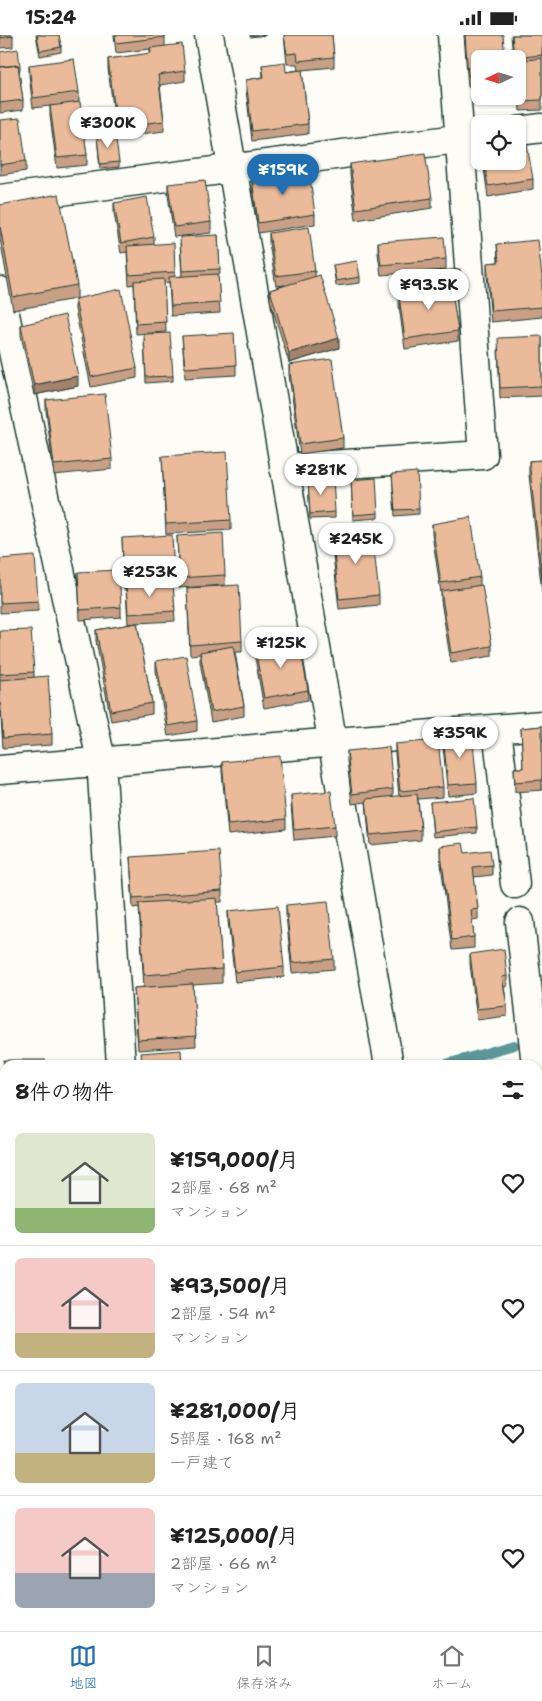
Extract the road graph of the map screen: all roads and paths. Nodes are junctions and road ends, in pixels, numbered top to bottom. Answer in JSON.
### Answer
{"nodes":[{"id":1,"x":209,"y":35,"type":"edge"},
{"id":2,"x":452,"y":35,"type":"edge"},
{"id":3,"x":542,"y":127,"type":"edge"},
{"id":4,"x":526,"y":130,"type":"edge"},
{"id":5,"x":470,"y":137,"type":"edge"},
{"id":6,"x":232,"y":169,"type":"junction"},
{"id":7,"x":0,"y":199,"type":"edge"},
{"id":8,"x":0,"y":291,"type":"edge"},
{"id":9,"x":284,"y":468,"type":"junction"},
{"id":10,"x":542,"y":725,"type":"edge"},
{"id":11,"x":497,"y":729,"type":"junction"},
{"id":12,"x":332,"y":742,"type":"junction"},
{"id":13,"x":101,"y":761,"type":"junction"},
{"id":14,"x":0,"y":770,"type":"edge"},
{"id":15,"x":516,"y":884,"type":"dead end"},
{"id":16,"x":520,"y":922,"type":"dead end"},
{"id":17,"x":121,"y":1060,"type":"edge"},
{"id":18,"x":388,"y":1060,"type":"edge"},
{"id":19,"x":535,"y":1060,"type":"edge"}],
"edges":[{"from":1,"to":6,"type":"street"},
{"from":2,"to":5,"type":"street"},
{"from":3,"to":4,"type":"street"},
{"from":5,"to":6,"type":"street"},
{"from":5,"to":9,"type":"street"},
{"from":6,"to":7,"type":"street"},
{"from":6,"to":9,"type":"street"},
{"from":8,"to":13,"type":"street"},
{"from":9,"to":12,"type":"street"},
{"from":10,"to":11,"type":"street"},
{"from":11,"to":12,"type":"street"},
{"from":11,"to":15,"type":"street"},
{"from":12,"to":13,"type":"street"},
{"from":12,"to":18,"type":"street"},
{"from":13,"to":14,"type":"street"},
{"from":13,"to":17,"type":"street"},
{"from":16,"to":19,"type":"street"}]}
